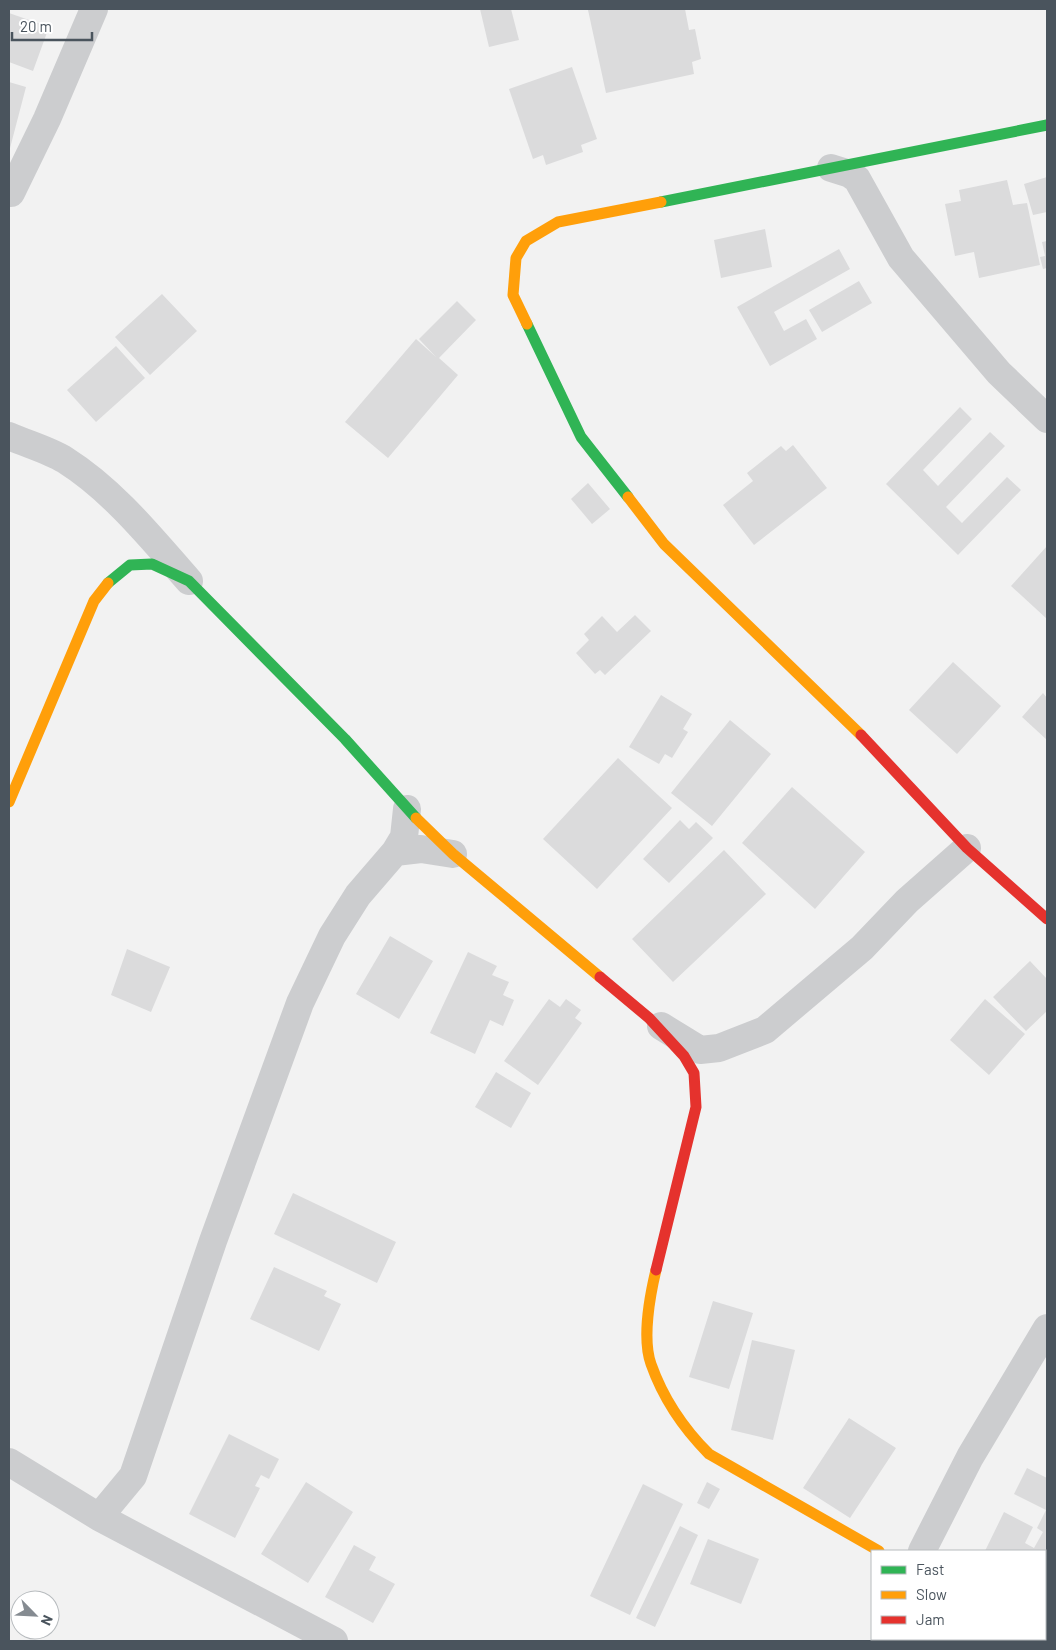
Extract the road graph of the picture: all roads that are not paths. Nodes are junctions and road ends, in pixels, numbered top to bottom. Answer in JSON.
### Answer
{"nodes":[{"id":1,"x":94,"y":9,"type":"edge"},
{"id":2,"x":1047,"y":125,"type":"edge"},
{"id":3,"x":831,"y":168,"type":"junction"},
{"id":4,"x":9,"y":195,"type":"edge"},
{"id":5,"x":1047,"y":419,"type":"edge"},
{"id":6,"x":9,"y":436,"type":"edge"},
{"id":7,"x":189,"y":581,"type":"junction"},
{"id":8,"x":9,"y":802,"type":"edge"},
{"id":9,"x":407,"y":808,"type":"junction"},
{"id":10,"x":967,"y":848,"type":"junction"},
{"id":11,"x":395,"y":852,"type":"junction"},
{"id":12,"x":452,"y":854,"type":"junction"},
{"id":13,"x":1047,"y":919,"type":"edge"},
{"id":14,"x":649,"y":1018,"type":"junction"},
{"id":15,"x":1047,"y":1328,"type":"edge"},
{"id":16,"x":9,"y":1462,"type":"edge"},
{"id":17,"x":100,"y":1517,"type":"junction"},
{"id":18,"x":877,"y":1550,"type":"edge"},
{"id":19,"x":923,"y":1550,"type":"edge"},
{"id":20,"x":334,"y":1641,"type":"edge"}],
"edges":[{"from":1,"to":4,"type":"street"},
{"from":2,"to":3,"type":"street"},
{"from":3,"to":5,"type":"street"},
{"from":3,"to":10,"type":"street"},
{"from":6,"to":7,"type":"street"},
{"from":7,"to":8,"type":"street"},
{"from":7,"to":9,"type":"street"},
{"from":9,"to":11,"type":"street"},
{"from":9,"to":12,"type":"street"},
{"from":10,"to":13,"type":"street"},
{"from":10,"to":14,"type":"street"},
{"from":11,"to":12,"type":"street"},
{"from":11,"to":17,"type":"street"},
{"from":12,"to":14,"type":"street"},
{"from":14,"to":18,"type":"street"},
{"from":15,"to":19,"type":"street"},
{"from":16,"to":17,"type":"street"},
{"from":17,"to":20,"type":"street"}]}
